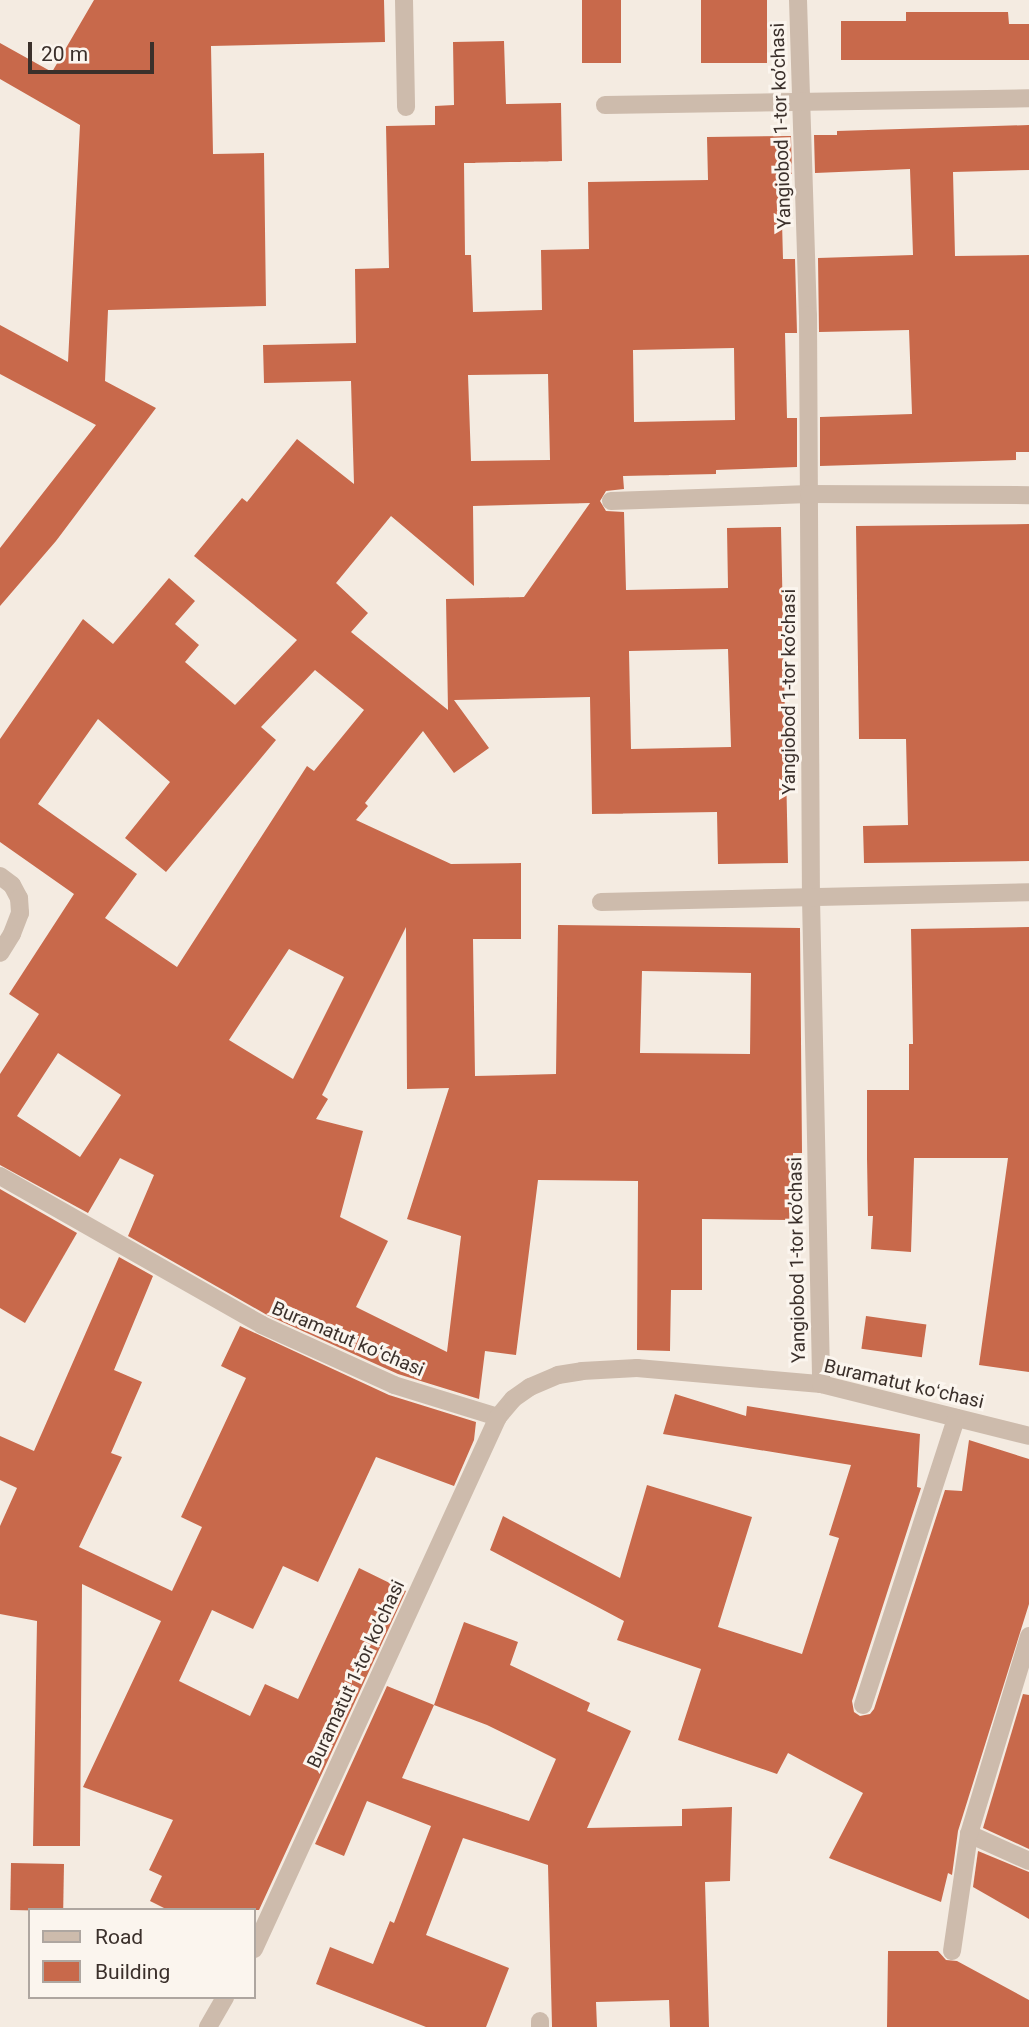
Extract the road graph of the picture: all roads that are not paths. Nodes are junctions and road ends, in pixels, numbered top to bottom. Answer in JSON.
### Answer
{"nodes":[{"id":1,"x":404,"y":0,"type":"edge"},
{"id":2,"x":798,"y":0,"type":"edge"},
{"id":3,"x":1029,"y":98,"type":"edge"},
{"id":4,"x":799,"y":101,"type":"junction"},
{"id":5,"x":605,"y":105,"type":"dead end"},
{"id":6,"x":406,"y":107,"type":"dead end"},
{"id":7,"x":809,"y":494,"type":"junction"},
{"id":8,"x":1029,"y":495,"type":"edge"},
{"id":9,"x":611,"y":501,"type":"dead end"},
{"id":10,"x":0,"y":876,"type":"edge"},
{"id":11,"x":1029,"y":892,"type":"edge"},
{"id":12,"x":811,"y":898,"type":"junction"},
{"id":13,"x":601,"y":902,"type":"dead end"},
{"id":14,"x":0,"y":953,"type":"edge"},
{"id":15,"x":0,"y":1176,"type":"edge"},
{"id":16,"x":821,"y":1384,"type":"junction"},
{"id":17,"x":498,"y":1416,"type":"junction"},
{"id":18,"x":956,"y":1418,"type":"junction"},
{"id":19,"x":1029,"y":1436,"type":"edge"},
{"id":20,"x":1029,"y":1636,"type":"edge"},
{"id":21,"x":863,"y":1705,"type":"dead end"},
{"id":22,"x":969,"y":1834,"type":"junction"},
{"id":23,"x":1029,"y":1861,"type":"edge"},
{"id":24,"x":256,"y":1945,"type":"edge"},
{"id":25,"x":952,"y":1951,"type":"dead end"},
{"id":26,"x":224,"y":1999,"type":"edge"},
{"id":27,"x":208,"y":2027,"type":"edge"}],
"edges":[{"from":1,"to":6,"type":"street"},
{"from":2,"to":4,"type":"street","name":"Yangiobod 1-tor koʼchasi"},
{"from":3,"to":4,"type":"street"},
{"from":4,"to":5,"type":"street"},
{"from":4,"to":7,"type":"street","name":"Yangiobod 1-tor koʼchasi"},
{"from":7,"to":8,"type":"street"},
{"from":7,"to":9,"type":"street"},
{"from":7,"to":12,"type":"street","name":"Yangiobod 1-tor koʼchasi"},
{"from":10,"to":14,"type":"street"},
{"from":11,"to":12,"type":"street"},
{"from":12,"to":13,"type":"street"},
{"from":12,"to":16,"type":"street","name":"Yangiobod 1-tor koʼchasi"},
{"from":15,"to":17,"type":"street","name":"Buramatut koʻchasi"},
{"from":16,"to":17,"type":"street","name":"Buramatut koʻchasi"},
{"from":16,"to":18,"type":"street","name":"Buramatut koʻchasi"},
{"from":17,"to":24,"type":"street","name":"Buramatut 1-tor koʼchasi"},
{"from":18,"to":19,"type":"street","name":"Buramatut koʻchasi"},
{"from":18,"to":21,"type":"street"},
{"from":20,"to":22,"type":"street"},
{"from":22,"to":23,"type":"street"},
{"from":22,"to":25,"type":"street"},
{"from":26,"to":27,"type":"street"}]}
